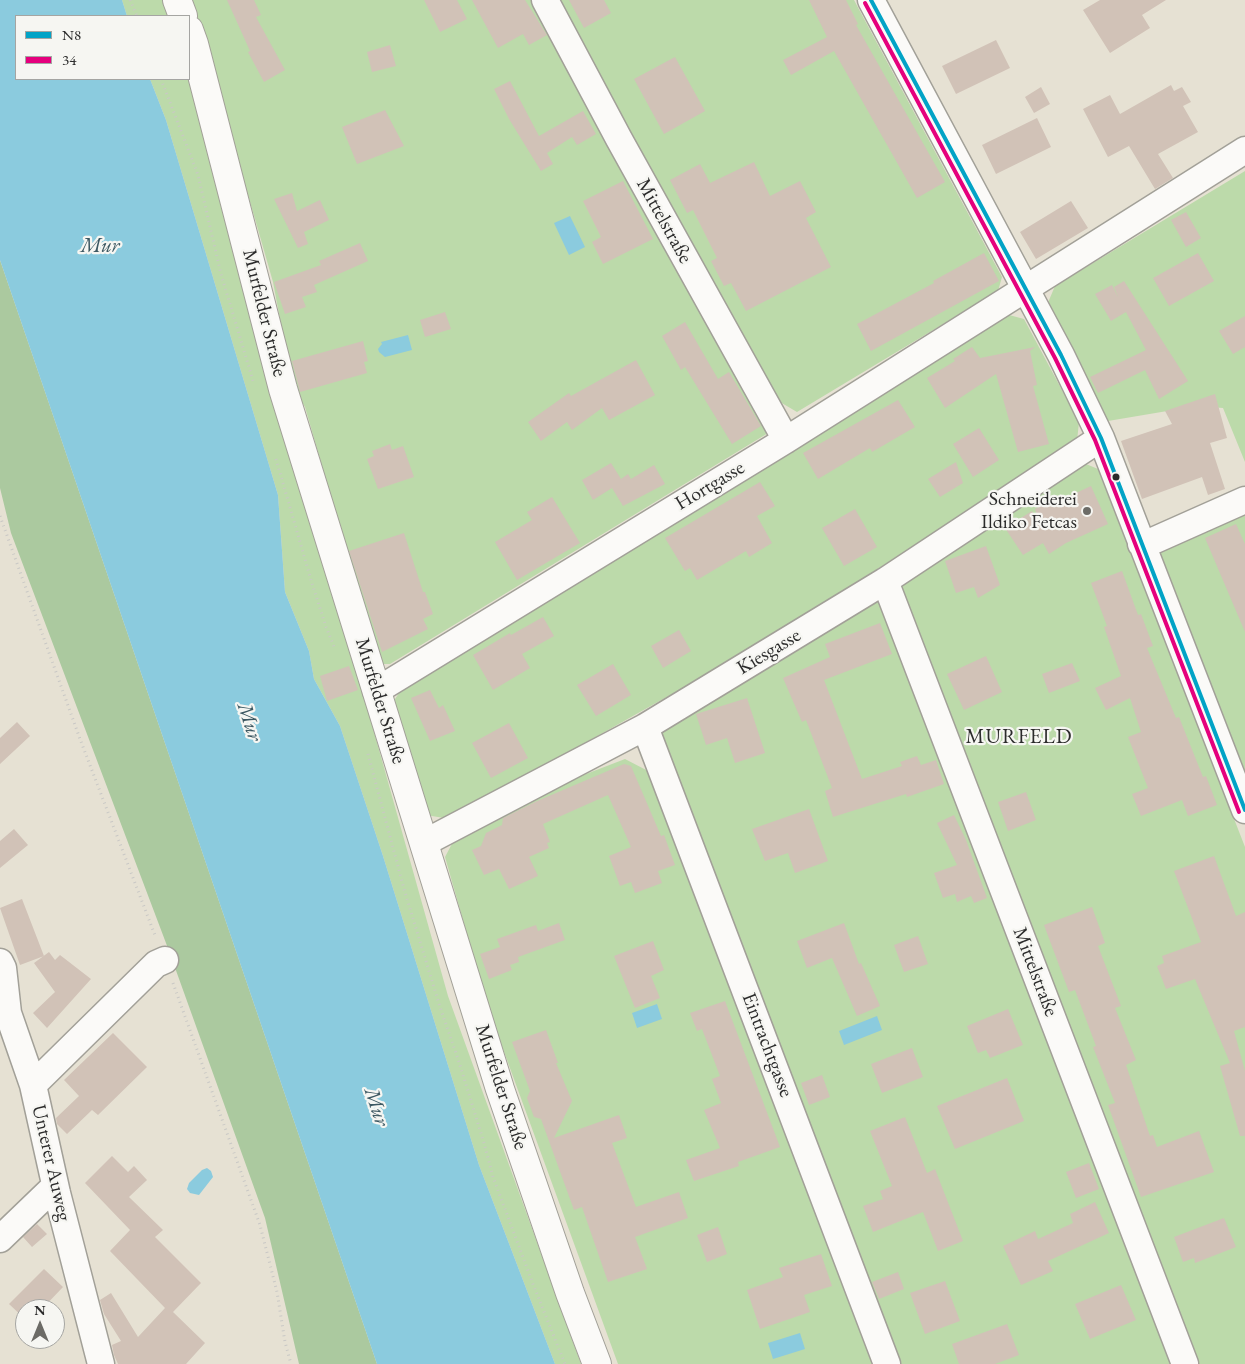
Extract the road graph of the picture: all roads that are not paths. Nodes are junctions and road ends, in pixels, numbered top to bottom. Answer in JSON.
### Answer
{"nodes":[{"id":1,"x":177,"y":0,"type":"edge"},
{"id":2,"x":546,"y":0,"type":"edge"},
{"id":3,"x":871,"y":0,"type":"edge"},
{"id":4,"x":183,"y":15,"type":"edge"},
{"id":5,"x":190,"y":33,"type":"edge"},
{"id":6,"x":1245,"y":150,"type":"edge"},
{"id":7,"x":1026,"y":289,"type":"junction"},
{"id":8,"x":1101,"y":438,"type":"junction"},
{"id":9,"x":786,"y":440,"type":"junction"},
{"id":10,"x":1245,"y":500,"type":"edge"},
{"id":11,"x":1141,"y":544,"type":"junction"},
{"id":12,"x":885,"y":581,"type":"junction"},
{"id":13,"x":376,"y":691,"type":"junction"},
{"id":14,"x":645,"y":727,"type":"junction"},
{"id":15,"x":1245,"y":810,"type":"edge"},
{"id":16,"x":424,"y":843,"type":"junction"},
{"id":17,"x":165,"y":960,"type":"dead end"},
{"id":18,"x":0,"y":962,"type":"edge"},
{"id":19,"x":4,"y":1016,"type":"edge"},
{"id":20,"x":33,"y":1085,"type":"junction"},
{"id":21,"x":55,"y":1186,"type":"junction"},
{"id":22,"x":0,"y":1239,"type":"edge"},
{"id":23,"x":101,"y":1364,"type":"edge"},
{"id":24,"x":597,"y":1364,"type":"edge"},
{"id":25,"x":887,"y":1364,"type":"edge"},
{"id":26,"x":1185,"y":1364,"type":"edge"}],
"edges":[{"from":1,"to":4,"type":"street"},
{"from":2,"to":9,"type":"street","name":"Mittelstraße"},
{"from":3,"to":7,"type":"street"},
{"from":5,"to":13,"type":"street","name":"Murfelder Straße"},
{"from":6,"to":7,"type":"street","name":"Hortgasse"},
{"from":7,"to":8,"type":"street"},
{"from":7,"to":9,"type":"street","name":"Hortgasse"},
{"from":8,"to":11,"type":"street"},
{"from":8,"to":12,"type":"street","name":"Kiesgasse"},
{"from":9,"to":13,"type":"street","name":"Hortgasse"},
{"from":10,"to":11,"type":"street"},
{"from":11,"to":15,"type":"street"},
{"from":12,"to":14,"type":"street","name":"Kiesgasse"},
{"from":12,"to":26,"type":"street","name":"Mittelstraße"},
{"from":13,"to":16,"type":"street","name":"Murfelder Straße"},
{"from":14,"to":16,"type":"street","name":"Kiesgasse"},
{"from":14,"to":25,"type":"street","name":"Eintrachtgasse"},
{"from":16,"to":24,"type":"street","name":"Murfelder Straße"},
{"from":17,"to":20,"type":"street"},
{"from":18,"to":19,"type":"street","name":"Unterer Auweg"},
{"from":19,"to":20,"type":"street","name":"Unterer Auweg"},
{"from":20,"to":21,"type":"street","name":"Unterer Auweg"},
{"from":21,"to":22,"type":"street"},
{"from":21,"to":23,"type":"street","name":"Unterer Auweg"}]}
